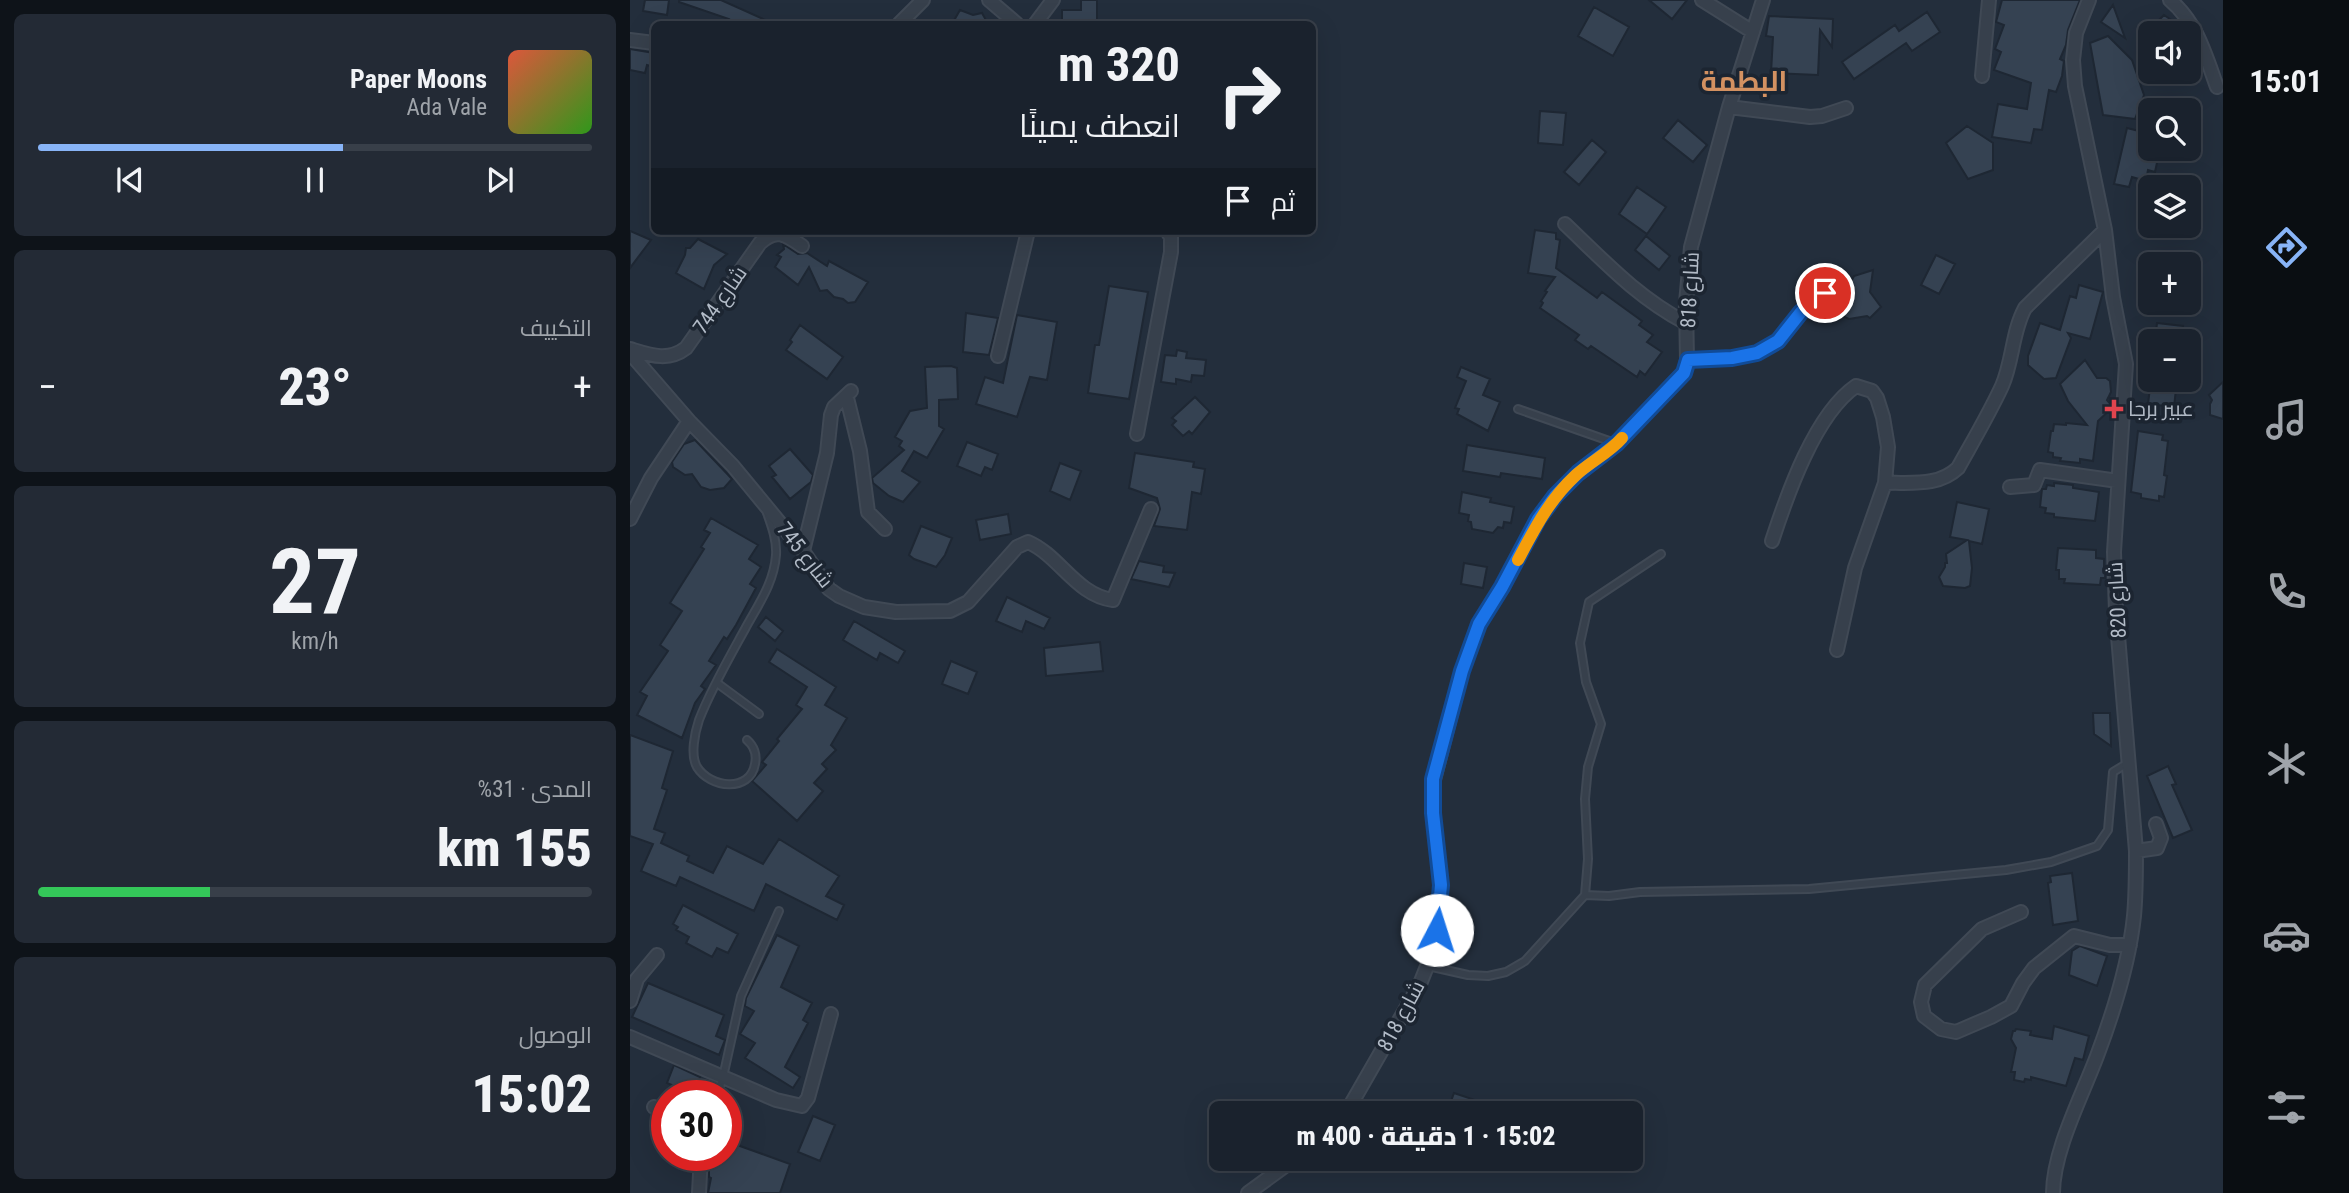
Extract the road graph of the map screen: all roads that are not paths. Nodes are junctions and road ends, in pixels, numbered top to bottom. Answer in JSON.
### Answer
{"nodes":[{"id":1,"x":923,"y":0,"type":"edge"},
{"id":2,"x":989,"y":0,"type":"edge"},
{"id":3,"x":1053,"y":0,"type":"edge"},
{"id":4,"x":1702,"y":0,"type":"edge"},
{"id":5,"x":1763,"y":0,"type":"edge"},
{"id":6,"x":1989,"y":0,"type":"edge"},
{"id":7,"x":2089,"y":0,"type":"edge"},
{"id":8,"x":2170,"y":0,"type":"edge"},
{"id":9,"x":902,"y":21,"type":"edge"},
{"id":10,"x":1014,"y":21,"type":"edge"},
{"id":11,"x":1037,"y":21,"type":"edge"},
{"id":12,"x":1753,"y":32,"type":"junction"},
{"id":13,"x":630,"y":40,"type":"edge"},
{"id":14,"x":651,"y":43,"type":"edge"},
{"id":15,"x":1982,"y":76,"type":"dead end"},
{"id":16,"x":2217,"y":87,"type":"dead end"},
{"id":17,"x":1729,"y":107,"type":"junction"},
{"id":18,"x":1846,"y":108,"type":"dead end"},
{"id":19,"x":1565,"y":224,"type":"dead end"},
{"id":20,"x":2105,"y":230,"type":"junction"},
{"id":21,"x":768,"y":235,"type":"edge"},
{"id":22,"x":782,"y":235,"type":"edge"},
{"id":23,"x":1027,"y":235,"type":"edge"},
{"id":24,"x":1170,"y":235,"type":"edge"},
{"id":25,"x":802,"y":246,"type":"dead end"},
{"id":26,"x":1825,"y":293,"type":"dead end"},
{"id":27,"x":1686,"y":323,"type":"junction"},
{"id":28,"x":630,"y":351,"type":"edge"},
{"id":29,"x":998,"y":356,"type":"dead end"},
{"id":30,"x":1688,"y":360,"type":"junction"},
{"id":31,"x":1518,"y":410,"type":"dead end"},
{"id":32,"x":689,"y":421,"type":"junction"},
{"id":33,"x":1137,"y":434,"type":"dead end"},
{"id":34,"x":1617,"y":443,"type":"junction"},
{"id":35,"x":2118,"y":481,"type":"junction"},
{"id":36,"x":1885,"y":482,"type":"junction"},
{"id":37,"x":2010,"y":487,"type":"dead end"},
{"id":38,"x":763,"y":502,"type":"junction"},
{"id":39,"x":1151,"y":509,"type":"dead end"},
{"id":40,"x":630,"y":519,"type":"edge"},
{"id":41,"x":886,"y":529,"type":"dead end"},
{"id":42,"x":1772,"y":541,"type":"dead end"},
{"id":43,"x":803,"y":551,"type":"junction"},
{"id":44,"x":1661,"y":554,"type":"dead end"},
{"id":45,"x":1837,"y":650,"type":"dead end"},
{"id":46,"x":717,"y":683,"type":"junction"},
{"id":47,"x":759,"y":714,"type":"dead end"},
{"id":48,"x":747,"y":740,"type":"dead end"},
{"id":49,"x":2130,"y":762,"type":"junction"},
{"id":50,"x":2156,"y":824,"type":"dead end"},
{"id":51,"x":2136,"y":851,"type":"junction"},
{"id":52,"x":1585,"y":895,"type":"junction"},
{"id":53,"x":779,"y":911,"type":"dead end"},
{"id":54,"x":2021,"y":912,"type":"dead end"},
{"id":55,"x":2130,"y":945,"type":"junction"},
{"id":56,"x":657,"y":955,"type":"dead end"},
{"id":57,"x":1428,"y":966,"type":"junction"},
{"id":58,"x":630,"y":1001,"type":"edge"},
{"id":59,"x":831,"y":1014,"type":"dead end"},
{"id":60,"x":630,"y":1037,"type":"edge"},
{"id":61,"x":723,"y":1077,"type":"junction"},
{"id":62,"x":722,"y":1080,"type":"edge"},
{"id":63,"x":1353,"y":1101,"type":"edge"},
{"id":64,"x":700,"y":1171,"type":"edge"},
{"id":65,"x":1278,"y":1171,"type":"edge"},
{"id":66,"x":698,"y":1193,"type":"edge"},
{"id":67,"x":1248,"y":1193,"type":"edge"},
{"id":68,"x":2053,"y":1193,"type":"edge"}],
"edges":[{"from":1,"to":9,"type":"street"},
{"from":2,"to":10,"type":"street"},
{"from":3,"to":11,"type":"street"},
{"from":4,"to":12,"type":"street"},
{"from":5,"to":12,"type":"street","name":"شارع 818"},
{"from":6,"to":15,"type":"street"},
{"from":7,"to":20,"type":"street","name":"شارع 820"},
{"from":8,"to":16,"type":"street"},
{"from":12,"to":17,"type":"street","name":"شارع 818"},
{"from":13,"to":14,"type":"street"},
{"from":17,"to":18,"type":"street"},
{"from":17,"to":27,"type":"street","name":"شارع 818"},
{"from":19,"to":27,"type":"street"},
{"from":20,"to":35,"type":"street","name":"شارع 820"},
{"from":20,"to":36,"type":"street"},
{"from":21,"to":28,"type":"street","name":"شارع 744"},
{"from":22,"to":25,"type":"street","name":"شارع 744"},
{"from":23,"to":29,"type":"street"},
{"from":24,"to":33,"type":"street"},
{"from":26,"to":30,"type":"street"},
{"from":27,"to":30,"type":"street","name":"شارع 818"},
{"from":28,"to":32,"type":"street","name":"شارع 745"},
{"from":30,"to":34,"type":"street","name":"شارع 818"},
{"from":31,"to":34,"type":"lane"},
{"from":32,"to":38,"type":"street","name":"شارع 745"},
{"from":32,"to":40,"type":"street"},
{"from":34,"to":57,"type":"street","name":"شارع 818"},
{"from":35,"to":37,"type":"street"},
{"from":35,"to":49,"type":"street","name":"شارع 820"},
{"from":36,"to":42,"type":"street"},
{"from":36,"to":45,"type":"street"},
{"from":38,"to":43,"type":"street","name":"شارع 745"},
{"from":38,"to":46,"type":"lane"},
{"from":39,"to":43,"type":"street","name":"شارع 745"},
{"from":41,"to":43,"type":"street"},
{"from":44,"to":52,"type":"lane"},
{"from":46,"to":47,"type":"lane"},
{"from":46,"to":48,"type":"lane"},
{"from":49,"to":51,"type":"street","name":"شارع 820"},
{"from":49,"to":52,"type":"lane"},
{"from":50,"to":51,"type":"street"},
{"from":51,"to":55,"type":"street","name":"شارع 820"},
{"from":52,"to":57,"type":"lane"},
{"from":53,"to":61,"type":"lane"},
{"from":54,"to":55,"type":"street"},
{"from":55,"to":68,"type":"street","name":"شارع 820"},
{"from":56,"to":58,"type":"street"},
{"from":57,"to":63,"type":"street","name":"شارع 818"},
{"from":59,"to":61,"type":"street"},
{"from":60,"to":61,"type":"street"},
{"from":61,"to":62,"type":"lane"},
{"from":64,"to":66,"type":"street"},
{"from":65,"to":67,"type":"street"}]}
